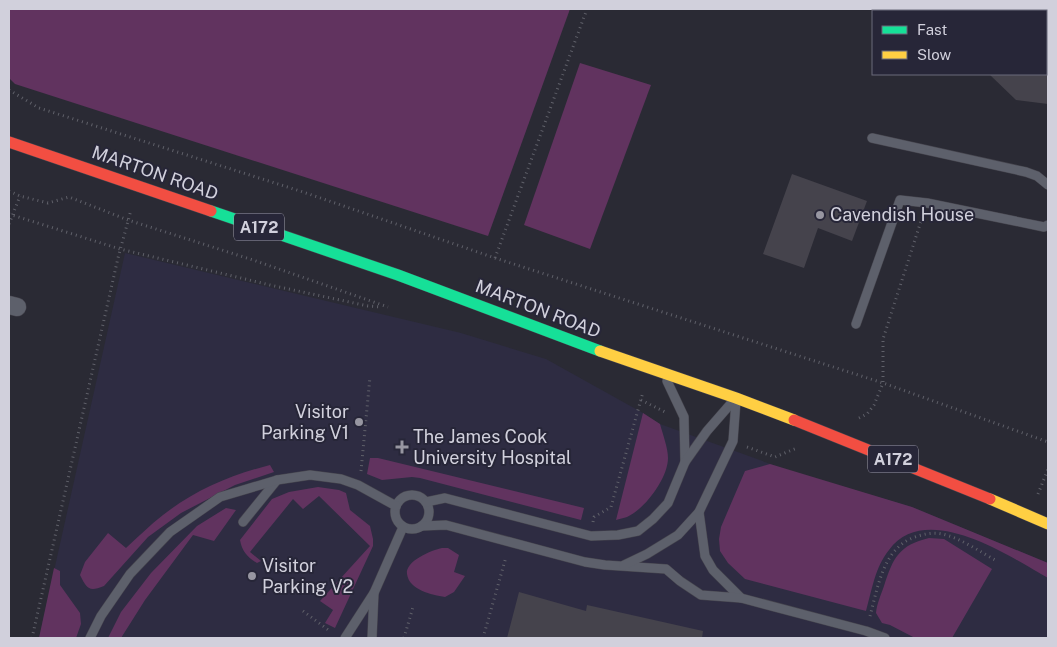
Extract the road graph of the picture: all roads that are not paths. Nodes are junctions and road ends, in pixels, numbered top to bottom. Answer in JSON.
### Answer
{"nodes":[{"id":1,"x":872,"y":138,"type":"dead end"},
{"id":2,"x":9,"y":142,"type":"edge"},
{"id":3,"x":1048,"y":185,"type":"edge"},
{"id":4,"x":1048,"y":225,"type":"edge"},
{"id":5,"x":856,"y":324,"type":"dead end"},
{"id":6,"x":664,"y":374,"type":"junction"},
{"id":7,"x":736,"y":398,"type":"junction"},
{"id":8,"x":685,"y":462,"type":"junction"},
{"id":9,"x":277,"y":480,"type":"junction"},
{"id":10,"x":426,"y":502,"type":"junction"},
{"id":11,"x":396,"y":506,"type":"junction"},
{"id":12,"x":700,"y":512,"type":"junction"},
{"id":13,"x":243,"y":522,"type":"dead end"},
{"id":14,"x":1048,"y":524,"type":"edge"},
{"id":15,"x":422,"y":526,"type":"junction"},
{"id":16,"x":403,"y":527,"type":"junction"},
{"id":17,"x":623,"y":565,"type":"junction"},
{"id":18,"x":374,"y":593,"type":"junction"},
{"id":19,"x":741,"y":598,"type":"junction"},
{"id":20,"x":90,"y":638,"type":"edge"},
{"id":21,"x":345,"y":638,"type":"edge"},
{"id":22,"x":372,"y":638,"type":"edge"},
{"id":23,"x":885,"y":638,"type":"edge"}],
"edges":[{"from":1,"to":3,"type":"lane"},
{"from":2,"to":6,"type":"main road","name":"MARTON ROAD","number":"A172"},
{"from":4,"to":5,"type":"lane"},
{"from":6,"to":7,"type":"main road","name":"MARTON ROAD","number":"A172"},
{"from":6,"to":8,"type":"lane"},
{"from":7,"to":8,"type":"lane"},
{"from":7,"to":12,"type":"lane"},
{"from":7,"to":14,"type":"main road","name":"MARTON ROAD","number":"A172"},
{"from":8,"to":10,"type":"lane"},
{"from":9,"to":11,"type":"lane"},
{"from":9,"to":13,"type":"lane"},
{"from":9,"to":20,"type":"lane"},
{"from":10,"to":11,"type":"lane"},
{"from":10,"to":15,"type":"lane"},
{"from":11,"to":16,"type":"lane"},
{"from":12,"to":17,"type":"lane"},
{"from":12,"to":19,"type":"lane"},
{"from":15,"to":16,"type":"lane"},
{"from":15,"to":17,"type":"lane"},
{"from":16,"to":18,"type":"lane"},
{"from":17,"to":19,"type":"lane"},
{"from":18,"to":21,"type":"lane"},
{"from":18,"to":22,"type":"lane"},
{"from":19,"to":23,"type":"lane"}]}
